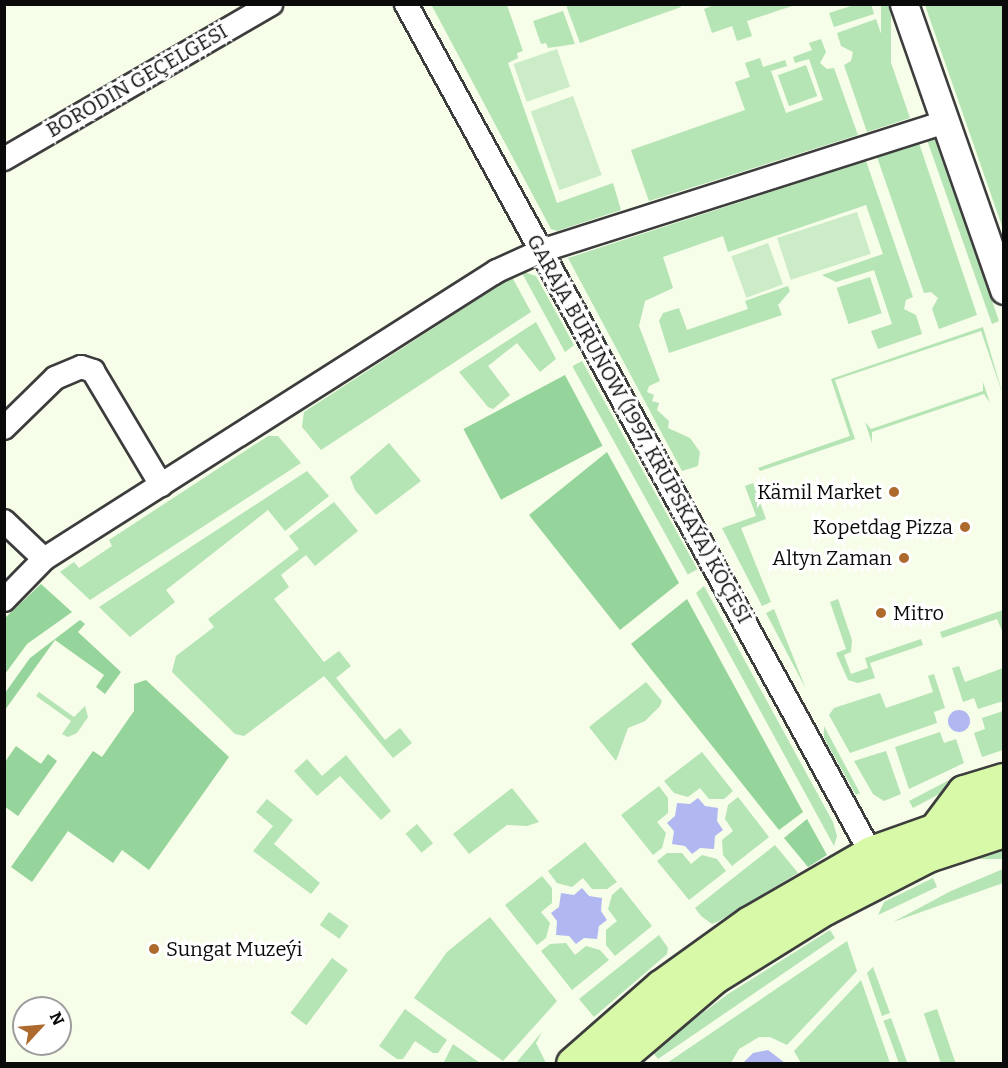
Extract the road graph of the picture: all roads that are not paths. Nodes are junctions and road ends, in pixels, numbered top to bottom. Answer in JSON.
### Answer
{"nodes":[{"id":1,"x":271,"y":4,"type":"edge"},
{"id":2,"x":406,"y":4,"type":"edge"},
{"id":3,"x":904,"y":4,"type":"edge"},
{"id":4,"x":945,"y":122,"type":"junction"},
{"id":5,"x":4,"y":159,"type":"edge"},
{"id":6,"x":541,"y":251,"type":"junction"},
{"id":7,"x":1004,"y":290,"type":"edge"},
{"id":8,"x":4,"y":428,"type":"edge"},
{"id":9,"x":161,"y":485,"type":"junction"},
{"id":10,"x":4,"y":521,"type":"edge"},
{"id":11,"x":44,"y":559,"type":"junction"},
{"id":12,"x":4,"y":600,"type":"edge"},
{"id":13,"x":1004,"y":780,"type":"edge"},
{"id":14,"x":1004,"y":806,"type":"edge"},
{"id":15,"x":937,"y":828,"type":"junction"},
{"id":16,"x":1004,"y":831,"type":"edge"},
{"id":17,"x":877,"y":865,"type":"junction"},
{"id":18,"x":573,"y":1064,"type":"edge"},
{"id":19,"x":613,"y":1064,"type":"edge"}],
"edges":[{"from":1,"to":5,"type":"street","name":"BORODIN GEÇELGESI"},
{"from":2,"to":6,"type":"street","name":"GARAJA BURUNOW (1997, KRUPSKAÝA) KÖÇESI"},
{"from":3,"to":4,"type":"street"},
{"from":4,"to":6,"type":"street"},
{"from":4,"to":7,"type":"street"},
{"from":6,"to":9,"type":"street"},
{"from":6,"to":17,"type":"street","name":"GARAJA BURUNOW (1997, KRUPSKAÝA) KÖÇESI"},
{"from":8,"to":9,"type":"street"},
{"from":9,"to":11,"type":"street"},
{"from":10,"to":11,"type":"street"},
{"from":11,"to":12,"type":"street"},
{"from":13,"to":15,"type":"main road"},
{"from":14,"to":15,"type":"main road"},
{"from":15,"to":17,"type":"main road"},
{"from":16,"to":17,"type":"main road"},
{"from":17,"to":18,"type":"main road"},
{"from":17,"to":19,"type":"main road"}]}
